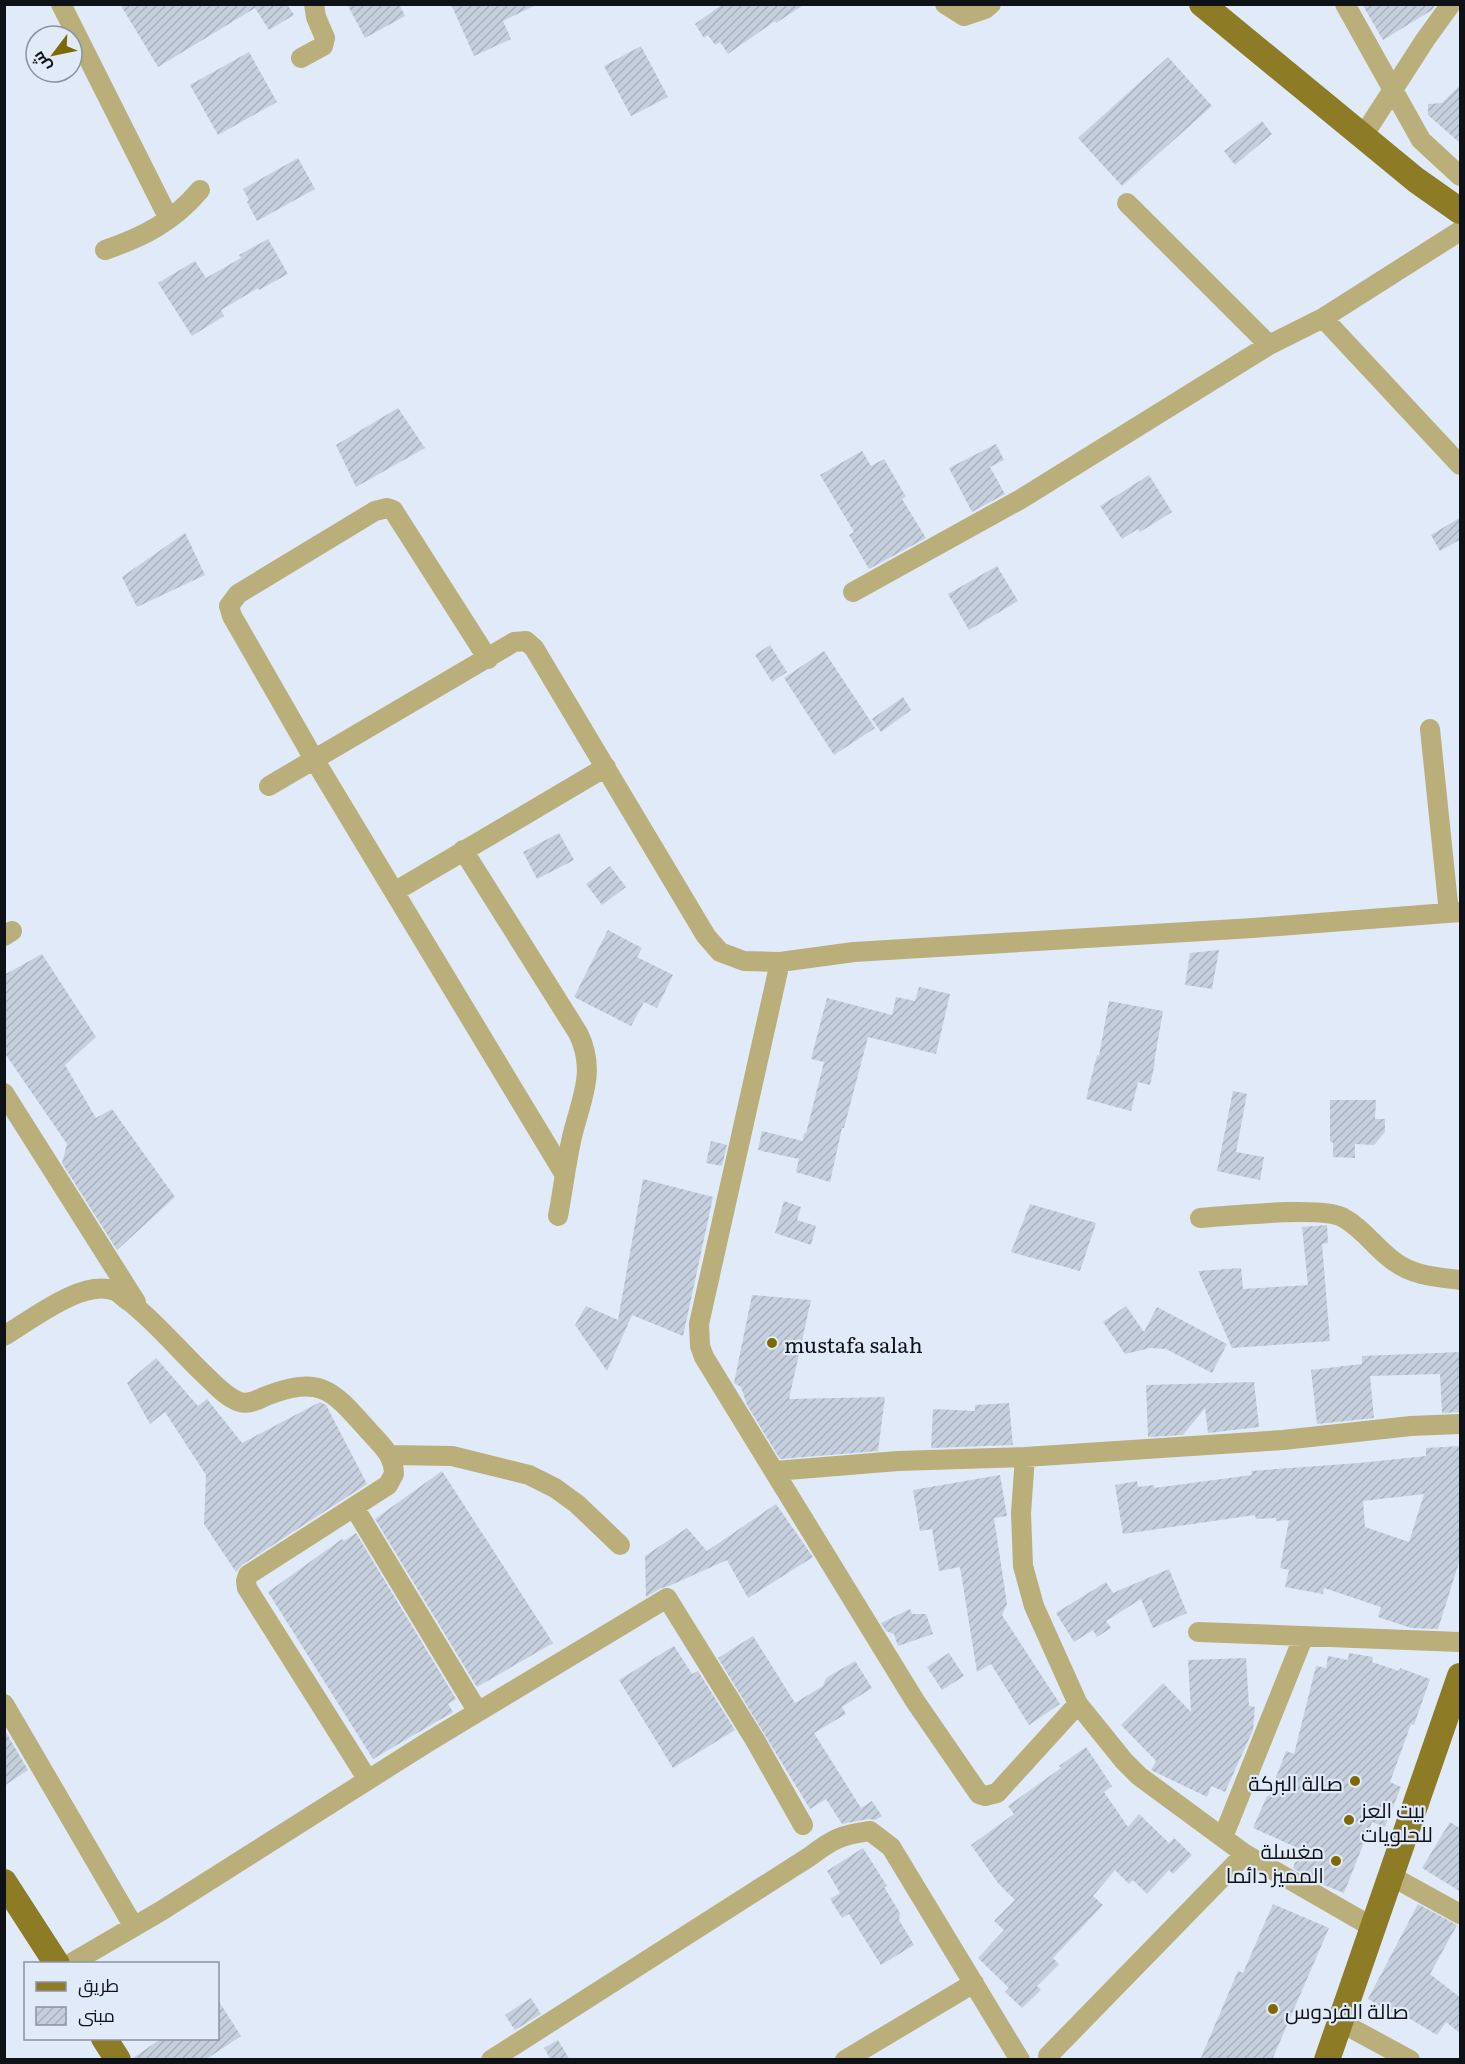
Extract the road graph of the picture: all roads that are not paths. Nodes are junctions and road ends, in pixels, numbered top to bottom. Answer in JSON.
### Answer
{"nodes":[{"id":1,"x":61,"y":4,"type":"edge"},
{"id":2,"x":314,"y":4,"type":"edge"},
{"id":3,"x":945,"y":4,"type":"edge"},
{"id":4,"x":991,"y":4,"type":"edge"},
{"id":5,"x":1202,"y":4,"type":"edge"},
{"id":6,"x":1329,"y":4,"type":"edge"},
{"id":7,"x":1345,"y":4,"type":"edge"},
{"id":8,"x":1451,"y":4,"type":"edge"},
{"id":9,"x":1365,"y":41,"type":"junction"},
{"id":10,"x":301,"y":57,"type":"dead end"},
{"id":11,"x":1393,"y":90,"type":"junction"},
{"id":12,"x":1363,"y":136,"type":"junction"},
{"id":13,"x":1461,"y":176,"type":"edge"},
{"id":14,"x":1416,"y":180,"type":"junction"},
{"id":15,"x":200,"y":190,"type":"dead end"},
{"id":16,"x":1127,"y":203,"type":"dead end"},
{"id":17,"x":1461,"y":211,"type":"edge"},
{"id":18,"x":169,"y":219,"type":"junction"},
{"id":19,"x":1461,"y":225,"type":"edge"},
{"id":20,"x":1461,"y":231,"type":"edge"},
{"id":21,"x":105,"y":250,"type":"dead end"},
{"id":22,"x":1323,"y":318,"type":"junction"},
{"id":23,"x":1269,"y":345,"type":"junction"},
{"id":24,"x":1461,"y":465,"type":"edge"},
{"id":25,"x":853,"y":592,"type":"dead end"},
{"id":26,"x":488,"y":658,"type":"junction"},
{"id":27,"x":1430,"y":729,"type":"dead end"},
{"id":28,"x":314,"y":759,"type":"junction"},
{"id":29,"x":606,"y":766,"type":"junction"},
{"id":30,"x":269,"y":786,"type":"dead end"},
{"id":31,"x":463,"y":850,"type":"junction"},
{"id":32,"x":394,"y":892,"type":"junction"},
{"id":33,"x":1455,"y":913,"type":"edge"},
{"id":34,"x":780,"y":962,"type":"junction"},
{"id":35,"x":4,"y":1093,"type":"edge"},
{"id":36,"x":565,"y":1175,"type":"junction"},
{"id":37,"x":558,"y":1216,"type":"dead end"},
{"id":38,"x":1200,"y":1218,"type":"dead end"},
{"id":39,"x":1461,"y":1280,"type":"edge"},
{"id":40,"x":143,"y":1312,"type":"junction"},
{"id":41,"x":4,"y":1336,"type":"edge"},
{"id":42,"x":1461,"y":1424,"type":"edge"},
{"id":43,"x":390,"y":1455,"type":"junction"},
{"id":44,"x":1025,"y":1457,"type":"junction"},
{"id":45,"x":775,"y":1471,"type":"junction"},
{"id":46,"x":354,"y":1507,"type":"junction"},
{"id":47,"x":620,"y":1545,"type":"dead end"},
{"id":48,"x":1198,"y":1632,"type":"dead end"},
{"id":49,"x":1303,"y":1638,"type":"junction"},
{"id":50,"x":1461,"y":1642,"type":"edge"},
{"id":51,"x":1461,"y":1676,"type":"edge"},
{"id":52,"x":4,"y":1704,"type":"edge"},
{"id":53,"x":1078,"y":1704,"type":"junction"},
{"id":54,"x":1456,"y":1706,"type":"edge"},
{"id":55,"x":478,"y":1712,"type":"junction"},
{"id":56,"x":368,"y":1780,"type":"junction"},
{"id":57,"x":803,"y":1825,"type":"dead end"},
{"id":58,"x":1223,"y":1837,"type":"junction"},
{"id":59,"x":1245,"y":1854,"type":"junction"},
{"id":60,"x":1391,"y":1876,"type":"junction"},
{"id":61,"x":4,"y":1882,"type":"edge"},
{"id":62,"x":1461,"y":1914,"type":"edge"},
{"id":63,"x":134,"y":1927,"type":"junction"},
{"id":64,"x":1374,"y":1928,"type":"junction"},
{"id":65,"x":56,"y":1962,"type":"edge"},
{"id":66,"x":73,"y":1962,"type":"edge"},
{"id":67,"x":974,"y":1983,"type":"junction"},
{"id":68,"x":1340,"y":2022,"type":"junction"},
{"id":69,"x":106,"y":2040,"type":"edge"},
{"id":70,"x":1048,"y":2056,"type":"dead end"},
{"id":71,"x":118,"y":2060,"type":"edge"},
{"id":72,"x":491,"y":2060,"type":"edge"},
{"id":73,"x":845,"y":2060,"type":"edge"},
{"id":74,"x":1020,"y":2060,"type":"edge"},
{"id":75,"x":1327,"y":2060,"type":"edge"},
{"id":76,"x":1410,"y":2060,"type":"edge"}],
"edges":[{"from":1,"to":18,"type":"street"},
{"from":2,"to":10,"type":"street"},
{"from":3,"to":4,"type":"street"},
{"from":5,"to":12,"type":"main road"},
{"from":6,"to":9,"type":"street"},
{"from":7,"to":9,"type":"street"},
{"from":8,"to":11,"type":"street"},
{"from":9,"to":11,"type":"street"},
{"from":11,"to":12,"type":"street"},
{"from":11,"to":13,"type":"street"},
{"from":12,"to":14,"type":"main road"},
{"from":14,"to":17,"type":"main road"},
{"from":14,"to":19,"type":"main road"},
{"from":15,"to":18,"type":"street"},
{"from":16,"to":23,"type":"street"},
{"from":18,"to":21,"type":"street"},
{"from":20,"to":22,"type":"street"},
{"from":22,"to":23,"type":"street"},
{"from":22,"to":24,"type":"street"},
{"from":23,"to":25,"type":"street"},
{"from":26,"to":28,"type":"street"},
{"from":26,"to":28,"type":"street"},
{"from":26,"to":29,"type":"street"},
{"from":27,"to":33,"type":"street"},
{"from":28,"to":30,"type":"street"},
{"from":28,"to":32,"type":"street"},
{"from":29,"to":31,"type":"street"},
{"from":29,"to":34,"type":"street"},
{"from":31,"to":32,"type":"street"},
{"from":31,"to":36,"type":"street"},
{"from":32,"to":36,"type":"street"},
{"from":33,"to":34,"type":"street"},
{"from":34,"to":45,"type":"street"},
{"from":35,"to":40,"type":"street"},
{"from":36,"to":37,"type":"street"},
{"from":38,"to":39,"type":"street"},
{"from":40,"to":41,"type":"street"},
{"from":40,"to":43,"type":"street"},
{"from":42,"to":44,"type":"street"},
{"from":43,"to":46,"type":"street"},
{"from":43,"to":47,"type":"street"},
{"from":44,"to":45,"type":"street"},
{"from":44,"to":53,"type":"street"},
{"from":45,"to":53,"type":"street"},
{"from":46,"to":55,"type":"street"},
{"from":46,"to":56,"type":"street"},
{"from":48,"to":49,"type":"street"},
{"from":49,"to":50,"type":"street"},
{"from":49,"to":58,"type":"street"},
{"from":51,"to":54,"type":"main road"},
{"from":52,"to":63,"type":"street"},
{"from":53,"to":58,"type":"street"},
{"from":54,"to":60,"type":"main road"},
{"from":55,"to":56,"type":"street"},
{"from":55,"to":57,"type":"street"},
{"from":56,"to":63,"type":"street"},
{"from":58,"to":59,"type":"street"},
{"from":59,"to":64,"type":"street"},
{"from":59,"to":70,"type":"street"},
{"from":60,"to":62,"type":"street"},
{"from":60,"to":64,"type":"main road"},
{"from":61,"to":65,"type":"main road"},
{"from":63,"to":66,"type":"street"},
{"from":64,"to":68,"type":"main road"},
{"from":67,"to":72,"type":"street"},
{"from":67,"to":73,"type":"street"},
{"from":67,"to":74,"type":"street"},
{"from":68,"to":75,"type":"main road"},
{"from":68,"to":76,"type":"street"},
{"from":69,"to":71,"type":"main road"}]}
